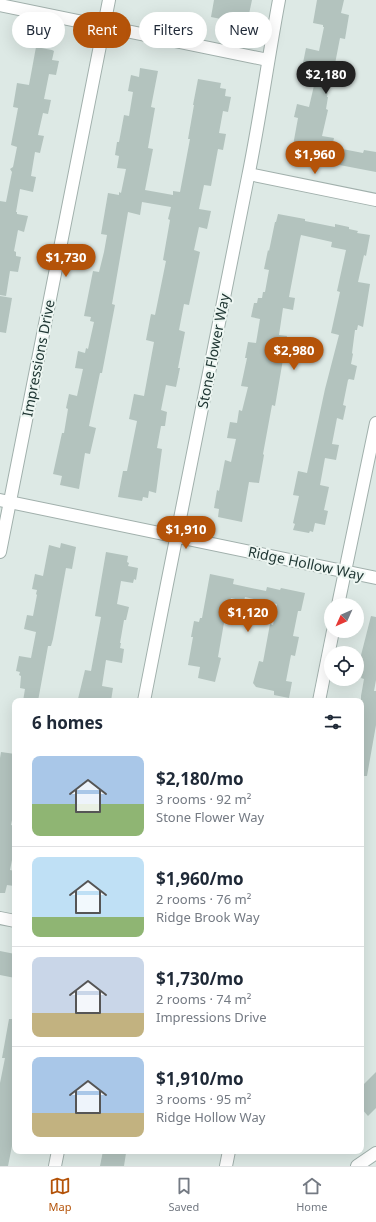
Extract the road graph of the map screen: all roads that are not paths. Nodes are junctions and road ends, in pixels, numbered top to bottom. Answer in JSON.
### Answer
{"nodes":[{"id":1,"x":108,"y":0,"type":"edge"},
{"id":2,"x":279,"y":0,"type":"edge"},
{"id":3,"x":0,"y":5,"type":"edge"},
{"id":4,"x":106,"y":12,"type":"edge"},
{"id":5,"x":73,"y":20,"type":"edge"},
{"id":6,"x":131,"y":32,"type":"edge"},
{"id":7,"x":100,"y":48,"type":"edge"},
{"id":8,"x":268,"y":60,"type":"junction"},
{"id":9,"x":248,"y":174,"type":"junction"},
{"id":10,"x":376,"y":200,"type":"edge"},
{"id":11,"x":376,"y":423,"type":"edge"},
{"id":12,"x":5,"y":501,"type":"edge"},
{"id":13,"x":176,"y":536,"type":"junction"},
{"id":14,"x":0,"y":552,"type":"edge"},
{"id":15,"x":346,"y":571,"type":"junction"},
{"id":16,"x":376,"y":578,"type":"edge"},
{"id":17,"x":340,"y":598,"type":"edge"},
{"id":18,"x":332,"y":638,"type":"edge"},
{"id":19,"x":145,"y":698,"type":"edge"},
{"id":20,"x":320,"y":698,"type":"edge"},
{"id":21,"x":0,"y":918,"type":"edge"},
{"id":22,"x":12,"y":920,"type":"edge"},
{"id":23,"x":376,"y":1153,"type":"edge"},
{"id":24,"x":57,"y":1154,"type":"edge"},
{"id":25,"x":228,"y":1154,"type":"edge"},
{"id":26,"x":55,"y":1166,"type":"edge"},
{"id":27,"x":226,"y":1166,"type":"edge"},
{"id":28,"x":357,"y":1166,"type":"edge"}],
"edges":[{"from":1,"to":4,"type":"street","name":"Impressions Drive"},
{"from":2,"to":8,"type":"street","name":"Stone Flower Way"},
{"from":3,"to":5,"type":"street"},
{"from":6,"to":8,"type":"street"},
{"from":7,"to":12,"type":"street","name":"Impressions Drive"},
{"from":8,"to":9,"type":"street","name":"Stone Flower Way"},
{"from":9,"to":10,"type":"street"},
{"from":9,"to":13,"type":"street","name":"Stone Flower Way"},
{"from":11,"to":15,"type":"street"},
{"from":12,"to":13,"type":"street","name":"Ridge Hollow Way"},
{"from":12,"to":14,"type":"street","name":"Impressions Drive"},
{"from":13,"to":15,"type":"street","name":"Ridge Hollow Way"},
{"from":13,"to":19,"type":"street","name":"Stone Flower Way"},
{"from":15,"to":16,"type":"street","name":"Ridge Hollow Way"},
{"from":15,"to":17,"type":"street"},
{"from":18,"to":20,"type":"street"},
{"from":21,"to":22,"type":"street"},
{"from":23,"to":28,"type":"street"},
{"from":24,"to":26,"type":"street"},
{"from":25,"to":27,"type":"street"}]}
